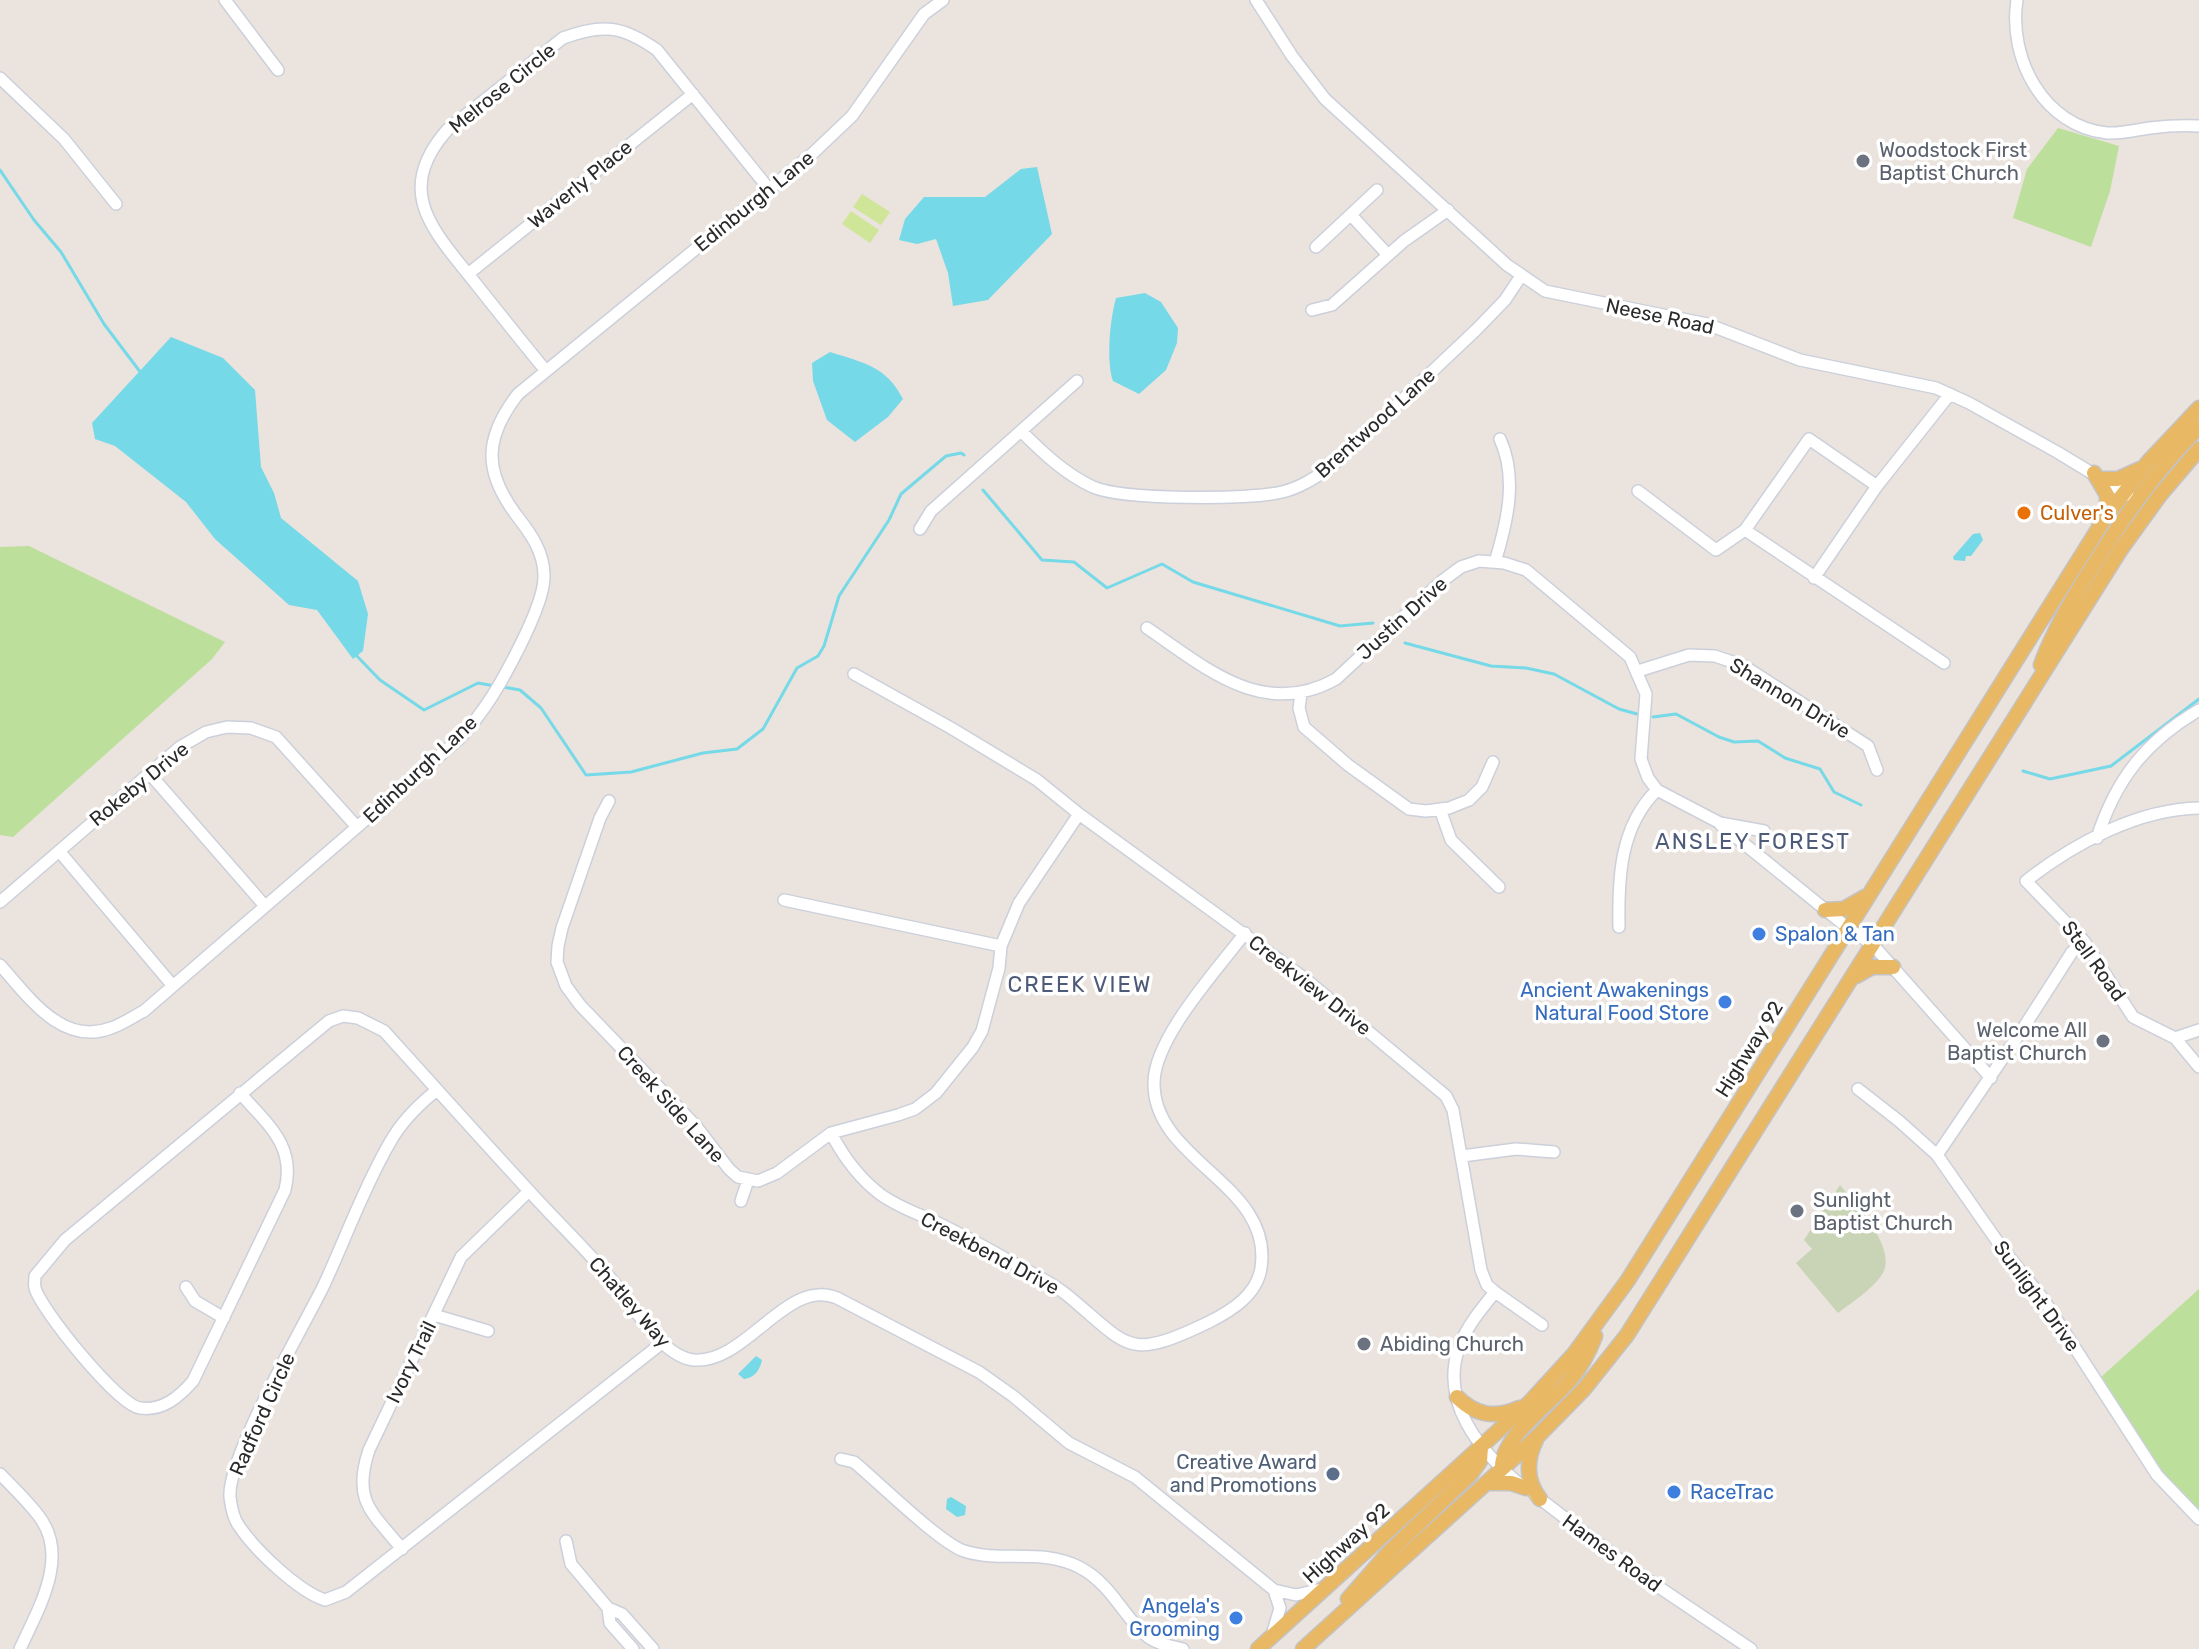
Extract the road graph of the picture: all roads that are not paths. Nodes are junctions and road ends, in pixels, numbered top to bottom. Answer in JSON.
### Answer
{"nodes":[{"id":1,"x":225,"y":0,"type":"edge"},
{"id":2,"x":943,"y":0,"type":"edge"},
{"id":3,"x":1256,"y":0,"type":"edge"},
{"id":4,"x":2017,"y":0,"type":"edge"},
{"id":5,"x":278,"y":70,"type":"dead end"},
{"id":6,"x":0,"y":78,"type":"edge"},
{"id":7,"x":693,"y":94,"type":"junction"},
{"id":8,"x":2199,"y":126,"type":"edge"},
{"id":9,"x":769,"y":189,"type":"junction"},
{"id":10,"x":1377,"y":190,"type":"dead end"},
{"id":11,"x":116,"y":204,"type":"dead end"},
{"id":12,"x":1448,"y":210,"type":"junction"},
{"id":13,"x":1351,"y":215,"type":"junction"},
{"id":14,"x":1316,"y":247,"type":"dead end"},
{"id":15,"x":1388,"y":255,"type":"junction"},
{"id":16,"x":468,"y":274,"type":"junction"},
{"id":17,"x":1521,"y":276,"type":"junction"},
{"id":18,"x":1312,"y":310,"type":"dead end"},
{"id":19,"x":546,"y":371,"type":"junction"},
{"id":20,"x":1077,"y":381,"type":"dead end"},
{"id":21,"x":1950,"y":394,"type":"junction"},
{"id":22,"x":2199,"y":408,"type":"edge"},
{"id":23,"x":2199,"y":427,"type":"edge"},
{"id":24,"x":1021,"y":431,"type":"junction"},
{"id":25,"x":1500,"y":439,"type":"dead end"},
{"id":26,"x":2199,"y":449,"type":"edge"},
{"id":27,"x":2144,"y":467,"type":"junction"},
{"id":28,"x":2098,"y":476,"type":"junction"},
{"id":29,"x":1877,"y":486,"type":"junction"},
{"id":30,"x":1638,"y":491,"type":"dead end"},
{"id":31,"x":2136,"y":500,"type":"junction"},
{"id":32,"x":2107,"y":515,"type":"junction"},
{"id":33,"x":920,"y":529,"type":"dead end"},
{"id":34,"x":1745,"y":530,"type":"junction"},
{"id":35,"x":1495,"y":562,"type":"junction"},
{"id":36,"x":1814,"y":578,"type":"junction"},
{"id":37,"x":1147,"y":628,"type":"dead end"},
{"id":38,"x":1944,"y":663,"type":"dead end"},
{"id":39,"x":1638,"y":671,"type":"junction"},
{"id":40,"x":854,"y":674,"type":"dead end"},
{"id":41,"x":1301,"y":694,"type":"junction"},
{"id":42,"x":2199,"y":710,"type":"edge"},
{"id":43,"x":1493,"y":762,"type":"dead end"},
{"id":44,"x":1877,"y":770,"type":"dead end"},
{"id":45,"x":149,"y":773,"type":"junction"},
{"id":46,"x":1657,"y":790,"type":"junction"},
{"id":47,"x":609,"y":801,"type":"dead end"},
{"id":48,"x":2199,"y":808,"type":"edge"},
{"id":49,"x":1440,"y":809,"type":"junction"},
{"id":50,"x":1079,"y":814,"type":"junction"},
{"id":51,"x":1720,"y":823,"type":"junction"},
{"id":52,"x":357,"y":827,"type":"junction"},
{"id":53,"x":1764,"y":831,"type":"dead end"},
{"id":54,"x":2097,"y":838,"type":"junction"},
{"id":55,"x":59,"y":851,"type":"junction"},
{"id":56,"x":1499,"y":887,"type":"dead end"},
{"id":57,"x":1871,"y":891,"type":"junction"},
{"id":58,"x":784,"y":900,"type":"dead end"},
{"id":59,"x":0,"y":902,"type":"edge"},
{"id":60,"x":265,"y":906,"type":"junction"},
{"id":61,"x":1825,"y":910,"type":"junction"},
{"id":62,"x":1619,"y":927,"type":"dead end"},
{"id":63,"x":1848,"y":928,"type":"junction"},
{"id":64,"x":1245,"y":933,"type":"junction"},
{"id":65,"x":2084,"y":941,"type":"junction"},
{"id":66,"x":1873,"y":945,"type":"junction"},
{"id":67,"x":1001,"y":946,"type":"junction"},
{"id":68,"x":0,"y":965,"type":"edge"},
{"id":69,"x":1893,"y":967,"type":"junction"},
{"id":70,"x":1852,"y":978,"type":"junction"},
{"id":71,"x":173,"y":986,"type":"junction"},
{"id":72,"x":2199,"y":1030,"type":"edge"},
{"id":73,"x":2175,"y":1038,"type":"junction"},
{"id":74,"x":2199,"y":1067,"type":"edge"},
{"id":75,"x":1991,"y":1078,"type":"junction"},
{"id":76,"x":1858,"y":1089,"type":"dead end"},
{"id":77,"x":437,"y":1090,"type":"junction"},
{"id":78,"x":240,"y":1093,"type":"junction"},
{"id":79,"x":831,"y":1133,"type":"junction"},
{"id":80,"x":1554,"y":1152,"type":"dead end"},
{"id":81,"x":1937,"y":1155,"type":"junction"},
{"id":82,"x":1462,"y":1156,"type":"junction"},
{"id":83,"x":748,"y":1180,"type":"junction"},
{"id":84,"x":529,"y":1191,"type":"junction"},
{"id":85,"x":741,"y":1201,"type":"dead end"},
{"id":86,"x":186,"y":1287,"type":"dead end"},
{"id":87,"x":1495,"y":1292,"type":"junction"},
{"id":88,"x":434,"y":1315,"type":"junction"},
{"id":89,"x":224,"y":1318,"type":"junction"},
{"id":90,"x":1600,"y":1320,"type":"junction"},
{"id":91,"x":1542,"y":1325,"type":"dead end"},
{"id":92,"x":488,"y":1331,"type":"dead end"},
{"id":93,"x":662,"y":1343,"type":"junction"},
{"id":94,"x":1457,"y":1397,"type":"junction"},
{"id":95,"x":1530,"y":1402,"type":"junction"},
{"id":96,"x":1537,"y":1437,"type":"junction"},
{"id":97,"x":1481,"y":1447,"type":"junction"},
{"id":98,"x":841,"y":1459,"type":"dead end"},
{"id":99,"x":1502,"y":1469,"type":"junction"},
{"id":100,"x":1,"y":1478,"type":"edge"},
{"id":101,"x":1485,"y":1483,"type":"junction"},
{"id":102,"x":1526,"y":1488,"type":"junction"},
{"id":103,"x":1540,"y":1499,"type":"junction"},
{"id":104,"x":2199,"y":1519,"type":"edge"},
{"id":105,"x":566,"y":1541,"type":"dead end"},
{"id":106,"x":402,"y":1549,"type":"junction"},
{"id":107,"x":1327,"y":1587,"type":"junction"},
{"id":108,"x":1274,"y":1590,"type":"junction"},
{"id":109,"x":608,"y":1608,"type":"junction"},
{"id":110,"x":1335,"y":1620,"type":"junction"},
{"id":111,"x":1264,"y":1644,"type":"edge"},
{"id":112,"x":22,"y":1648,"type":"edge"},
{"id":113,"x":633,"y":1649,"type":"edge"},
{"id":114,"x":653,"y":1649,"type":"edge"},
{"id":115,"x":1183,"y":1649,"type":"edge"},
{"id":116,"x":1303,"y":1649,"type":"edge"},
{"id":117,"x":1751,"y":1649,"type":"edge"}],
"edges":[{"from":1,"to":5,"type":"street"},
{"from":2,"to":9,"type":"street","name":"Edinburgh Lane"},
{"from":3,"to":12,"type":"street","name":"Neese Road"},
{"from":4,"to":8,"type":"street"},
{"from":6,"to":11,"type":"street"},
{"from":7,"to":9,"type":"street","name":"Melrose Circle"},
{"from":7,"to":16,"type":"street","name":"Waverly Place"},
{"from":7,"to":16,"type":"street","name":"Melrose Circle"},
{"from":9,"to":19,"type":"street","name":"Edinburgh Lane"},
{"from":10,"to":13,"type":"street"},
{"from":12,"to":15,"type":"street"},
{"from":12,"to":17,"type":"street","name":"Neese Road"},
{"from":13,"to":14,"type":"street"},
{"from":13,"to":15,"type":"street"},
{"from":15,"to":18,"type":"street"},
{"from":16,"to":19,"type":"street","name":"Melrose Circle"},
{"from":17,"to":21,"type":"street","name":"Neese Road"},
{"from":17,"to":24,"type":"street","name":"Brentwood Lane"},
{"from":19,"to":52,"type":"street","name":"Edinburgh Lane"},
{"from":20,"to":24,"type":"street"},
{"from":21,"to":28,"type":"street","name":"Neese Road"},
{"from":21,"to":29,"type":"street"},
{"from":22,"to":27,"type":"main road","name":"Highway 92"},
{"from":23,"to":31,"type":"main road"},
{"from":24,"to":33,"type":"street"},
{"from":25,"to":35,"type":"street"},
{"from":26,"to":31,"type":"main road","name":"Highway 92"},
{"from":27,"to":28,"type":"main road"},
{"from":27,"to":31,"type":"main road","name":"Highway 92"},
{"from":28,"to":31,"type":"street","name":"Neese Road"},
{"from":28,"to":32,"type":"main road"},
{"from":29,"to":34,"type":"street"},
{"from":29,"to":36,"type":"street"},
{"from":30,"to":34,"type":"street"},
{"from":31,"to":32,"type":"main road","name":"Highway 92"},
{"from":31,"to":66,"type":"main road"},
{"from":32,"to":57,"type":"main road","name":"Highway 92"},
{"from":34,"to":36,"type":"street"},
{"from":35,"to":39,"type":"street"},
{"from":35,"to":41,"type":"street","name":"Justin Drive"},
{"from":36,"to":38,"type":"street"},
{"from":37,"to":41,"type":"street","name":"Justin Drive"},
{"from":39,"to":44,"type":"street","name":"Shannon Drive"},
{"from":39,"to":46,"type":"street"},
{"from":40,"to":50,"type":"street","name":"Creekview Drive"},
{"from":41,"to":49,"type":"street"},
{"from":42,"to":54,"type":"street"},
{"from":43,"to":49,"type":"street"},
{"from":45,"to":52,"type":"street","name":"Rokeby Drive"},
{"from":45,"to":55,"type":"street","name":"Rokeby Drive"},
{"from":45,"to":60,"type":"street"},
{"from":46,"to":51,"type":"street"},
{"from":46,"to":62,"type":"street"},
{"from":47,"to":83,"type":"street","name":"Creek Side Lane"},
{"from":48,"to":54,"type":"street"},
{"from":49,"to":56,"type":"street"},
{"from":50,"to":64,"type":"street","name":"Creekview Drive"},
{"from":50,"to":67,"type":"street"},
{"from":51,"to":53,"type":"street"},
{"from":51,"to":61,"type":"street"},
{"from":52,"to":60,"type":"street","name":"Edinburgh Lane"},
{"from":54,"to":65,"type":"street","name":"Stell Road"},
{"from":55,"to":59,"type":"street","name":"Rokeby Drive"},
{"from":55,"to":71,"type":"street"},
{"from":57,"to":61,"type":"main road"},
{"from":57,"to":63,"type":"main road","name":"Highway 92"},
{"from":58,"to":67,"type":"street"},
{"from":60,"to":71,"type":"street","name":"Edinburgh Lane"},
{"from":61,"to":63,"type":"street"},
{"from":63,"to":66,"type":"street"},
{"from":63,"to":90,"type":"main road","name":"Highway 92"},
{"from":64,"to":79,"type":"street","name":"Creekbend Drive"},
{"from":64,"to":82,"type":"street","name":"Creekview Drive"},
{"from":65,"to":73,"type":"street","name":"Stell Road"},
{"from":65,"to":75,"type":"street"},
{"from":66,"to":69,"type":"street"},
{"from":66,"to":70,"type":"main road"},
{"from":67,"to":79,"type":"street"},
{"from":68,"to":71,"type":"street","name":"Edinburgh Lane"},
{"from":69,"to":70,"type":"main road"},
{"from":69,"to":75,"type":"street"},
{"from":70,"to":96,"type":"main road"},
{"from":72,"to":73,"type":"street"},
{"from":73,"to":74,"type":"street","name":"Stell Road"},
{"from":75,"to":81,"type":"street"},
{"from":76,"to":81,"type":"street","name":"Sunlight Drive"},
{"from":77,"to":78,"type":"street","name":"Chatley Way"},
{"from":77,"to":84,"type":"street","name":"Chatley Way"},
{"from":77,"to":106,"type":"street","name":"Radford Circle"},
{"from":78,"to":89,"type":"street","name":"Chatley Way"},
{"from":78,"to":89,"type":"street","name":"Chatley Way"},
{"from":79,"to":83,"type":"street"},
{"from":80,"to":82,"type":"street"},
{"from":81,"to":104,"type":"street","name":"Sunlight Drive"},
{"from":82,"to":87,"type":"street","name":"Creekview Drive"},
{"from":83,"to":85,"type":"street"},
{"from":84,"to":88,"type":"street","name":"Ivory Trail"},
{"from":84,"to":93,"type":"street","name":"Chatley Way"},
{"from":86,"to":89,"type":"street"},
{"from":87,"to":91,"type":"street"},
{"from":87,"to":94,"type":"street"},
{"from":88,"to":92,"type":"street"},
{"from":88,"to":106,"type":"street","name":"Ivory Trail"},
{"from":90,"to":95,"type":"main road","name":"Highway 92"},
{"from":90,"to":99,"type":"main road"},
{"from":93,"to":106,"type":"street","name":"Radford Circle"},
{"from":93,"to":108,"type":"street","name":"Chatley Way"},
{"from":94,"to":95,"type":"main road"},
{"from":94,"to":97,"type":"street"},
{"from":95,"to":97,"type":"main road","name":"Highway 92"},
{"from":96,"to":99,"type":"main road"},
{"from":96,"to":103,"type":"main road"},
{"from":97,"to":99,"type":"street","name":"Hames Road"},
{"from":97,"to":107,"type":"main road","name":"Highway 92"},
{"from":97,"to":110,"type":"main road"},
{"from":98,"to":115,"type":"street"},
{"from":99,"to":101,"type":"main road"},
{"from":99,"to":102,"type":"street","name":"Hames Road"},
{"from":100,"to":112,"type":"street"},
{"from":101,"to":102,"type":"main road"},
{"from":101,"to":110,"type":"main road"},
{"from":102,"to":103,"type":"street","name":"Hames Road"},
{"from":103,"to":117,"type":"street","name":"Hames Road"},
{"from":105,"to":109,"type":"street"},
{"from":107,"to":108,"type":"street"},
{"from":107,"to":111,"type":"main road","name":"Highway 92"},
{"from":108,"to":111,"type":"street"},
{"from":109,"to":113,"type":"street"},
{"from":109,"to":114,"type":"street"},
{"from":110,"to":116,"type":"main road"}]}
